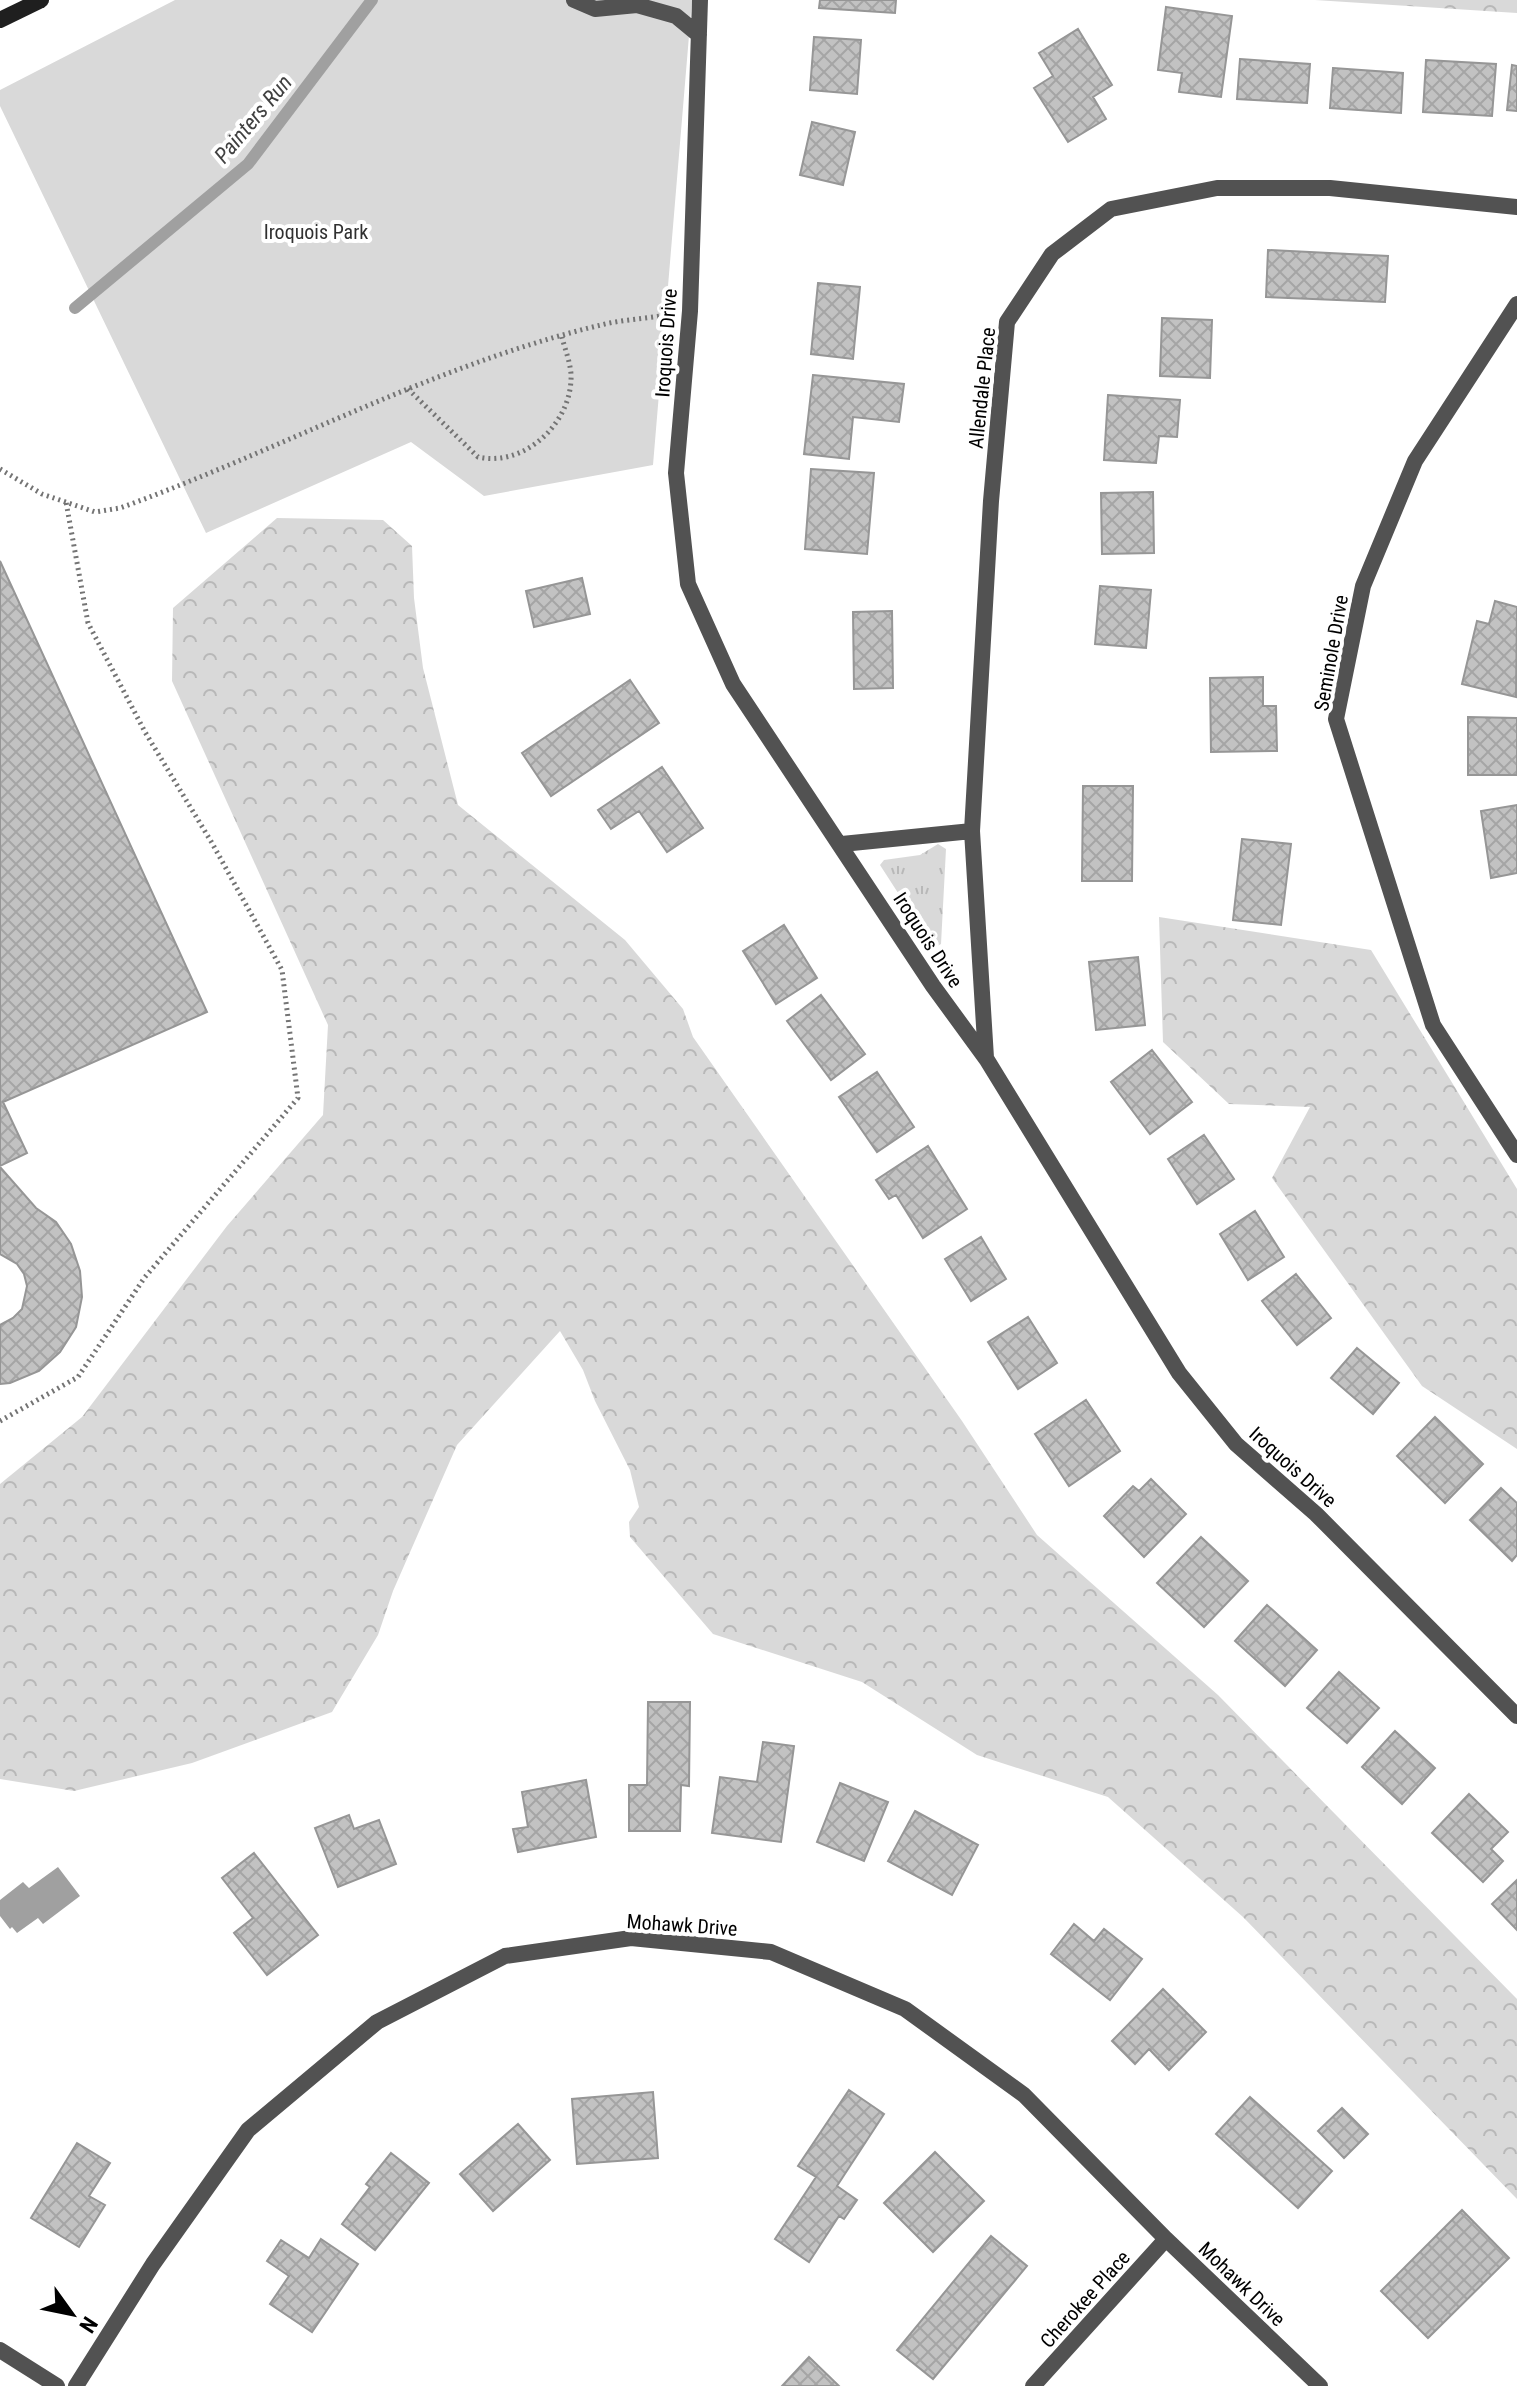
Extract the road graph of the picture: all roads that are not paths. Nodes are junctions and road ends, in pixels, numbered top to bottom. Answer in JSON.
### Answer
{"nodes":[{"id":1,"x":41,"y":0,"type":"edge"},
{"id":2,"x":574,"y":0,"type":"edge"},
{"id":3,"x":700,"y":0,"type":"edge"},
{"id":4,"x":0,"y":20,"type":"edge"},
{"id":5,"x":699,"y":35,"type":"junction"},
{"id":6,"x":1517,"y":207,"type":"edge"},
{"id":7,"x":1517,"y":304,"type":"edge"},
{"id":8,"x":972,"y":831,"type":"junction"},
{"id":9,"x":842,"y":844,"type":"junction"},
{"id":10,"x":987,"y":1060,"type":"junction"},
{"id":11,"x":1517,"y":1155,"type":"edge"},
{"id":12,"x":1517,"y":1716,"type":"edge"},
{"id":13,"x":1166,"y":2239,"type":"junction"},
{"id":14,"x":0,"y":2350,"type":"edge"},
{"id":15,"x":57,"y":2386,"type":"edge"},
{"id":16,"x":76,"y":2386,"type":"edge"},
{"id":17,"x":1033,"y":2386,"type":"edge"},
{"id":18,"x":1320,"y":2386,"type":"edge"}],
"edges":[{"from":1,"to":4,"type":"street"},
{"from":2,"to":5,"type":"street"},
{"from":3,"to":5,"type":"street","name":"Iroquois Drive"},
{"from":5,"to":9,"type":"street","name":"Iroquois Drive"},
{"from":6,"to":8,"type":"street","name":"Allendale Place"},
{"from":7,"to":11,"type":"street","name":"Seminole Drive"},
{"from":8,"to":9,"type":"street"},
{"from":8,"to":10,"type":"street","name":"Allendale Place"},
{"from":9,"to":10,"type":"street","name":"Iroquois Drive"},
{"from":10,"to":12,"type":"street","name":"Iroquois Drive"},
{"from":13,"to":16,"type":"street","name":"Mohawk Drive"},
{"from":13,"to":17,"type":"street","name":"Cherokee Place"},
{"from":13,"to":18,"type":"street","name":"Mohawk Drive"},
{"from":14,"to":15,"type":"street"}]}
